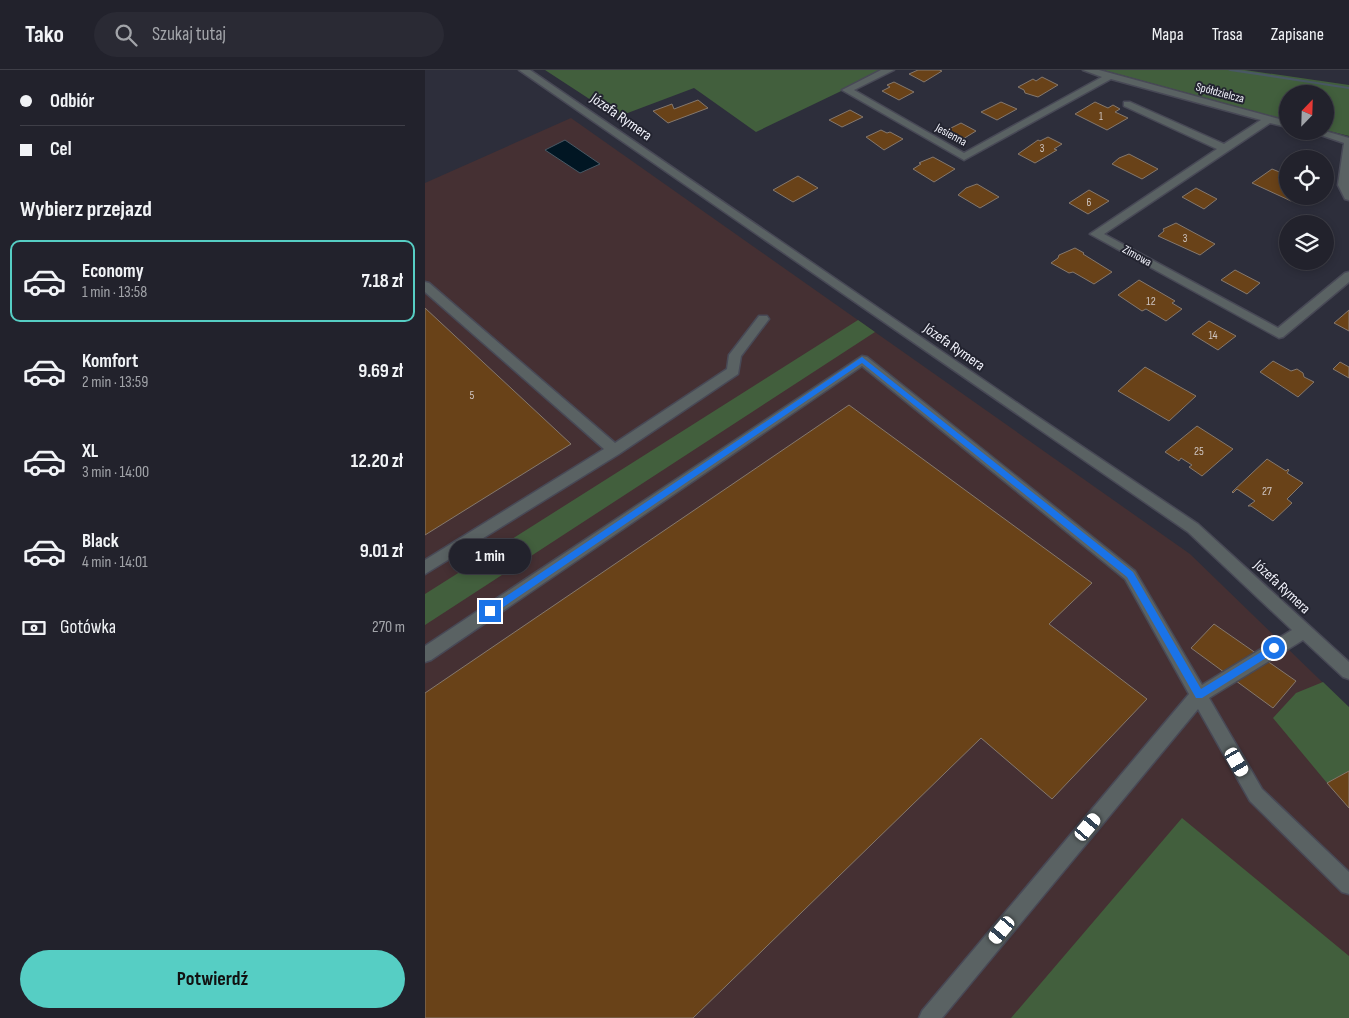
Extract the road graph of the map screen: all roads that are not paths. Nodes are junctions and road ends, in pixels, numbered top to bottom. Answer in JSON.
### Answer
{"nodes":[{"id":1,"x":524,"y":70,"type":"edge"},
{"id":2,"x":889,"y":70,"type":"edge"},
{"id":3,"x":1088,"y":70,"type":"edge"},
{"id":4,"x":1110,"y":76,"type":"junction"},
{"id":5,"x":1127,"y":104,"type":"dead end"},
{"id":6,"x":1269,"y":119,"type":"junction"},
{"id":7,"x":1279,"y":122,"type":"edge"},
{"id":8,"x":1334,"y":137,"type":"edge"},
{"id":9,"x":1349,"y":141,"type":"edge"},
{"id":10,"x":1225,"y":149,"type":"junction"},
{"id":11,"x":1349,"y":197,"type":"edge"},
{"id":12,"x":1349,"y":276,"type":"edge"},
{"id":13,"x":425,"y":286,"type":"edge"},
{"id":14,"x":763,"y":319,"type":"dead end"},
{"id":15,"x":614,"y":450,"type":"junction"},
{"id":16,"x":425,"y":568,"type":"edge"},
{"id":17,"x":1305,"y":630,"type":"junction"},
{"id":18,"x":425,"y":655,"type":"edge"},
{"id":19,"x":1349,"y":672,"type":"edge"},
{"id":20,"x":1199,"y":695,"type":"junction"},
{"id":21,"x":1349,"y":885,"type":"edge"},
{"id":22,"x":929,"y":1018,"type":"edge"}],
"edges":[{"from":1,"to":17,"type":"street","name":"Józefa Rymera"},
{"from":2,"to":4,"type":"street","name":"Jesienna"},
{"from":3,"to":4,"type":"street","name":"Spółdzielcza"},
{"from":4,"to":6,"type":"street","name":"Spółdzielcza"},
{"from":5,"to":10,"type":"street"},
{"from":6,"to":7,"type":"street","name":"Spółdzielcza"},
{"from":6,"to":10,"type":"street","name":"Zimowa"},
{"from":8,"to":9,"type":"street"},
{"from":9,"to":11,"type":"street"},
{"from":10,"to":12,"type":"street","name":"Zimowa"},
{"from":13,"to":15,"type":"street"},
{"from":14,"to":15,"type":"street"},
{"from":15,"to":16,"type":"street"},
{"from":17,"to":19,"type":"street","name":"Józefa Rymera"},
{"from":17,"to":20,"type":"street"},
{"from":18,"to":20,"type":"street"},
{"from":20,"to":21,"type":"street"},
{"from":20,"to":22,"type":"street"}]}
